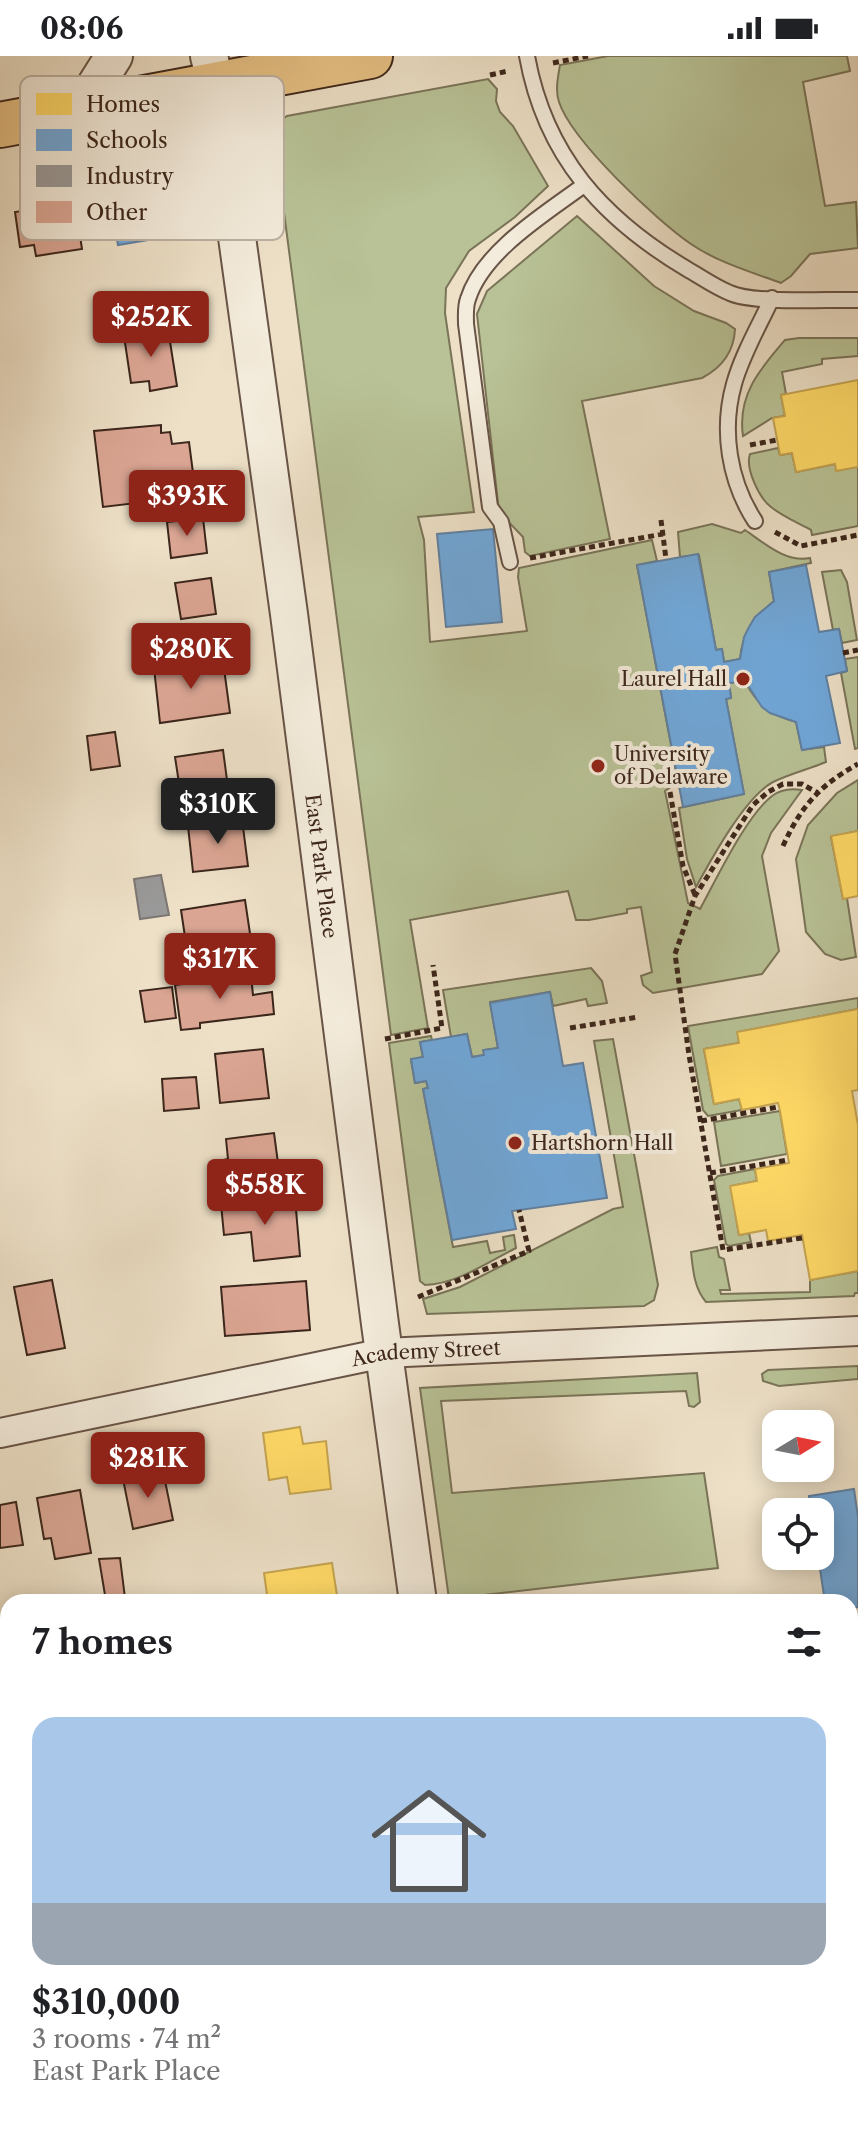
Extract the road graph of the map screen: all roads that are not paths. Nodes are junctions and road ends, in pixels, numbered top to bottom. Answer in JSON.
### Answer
{"nodes":[{"id":1,"x":114,"y":56,"type":"edge"},
{"id":2,"x":370,"y":56,"type":"edge"},
{"id":3,"x":527,"y":56,"type":"edge"},
{"id":4,"x":213,"y":70,"type":"edge"},
{"id":5,"x":101,"y":76,"type":"edge"},
{"id":6,"x":193,"y":76,"type":"edge"},
{"id":7,"x":20,"y":121,"type":"edge"},
{"id":8,"x":0,"y":125,"type":"edge"},
{"id":9,"x":584,"y":185,"type":"junction"},
{"id":10,"x":237,"y":240,"type":"edge"},
{"id":11,"x":772,"y":298,"type":"junction"},
{"id":12,"x":858,"y":300,"type":"edge"},
{"id":13,"x":755,"y":521,"type":"road end"},
{"id":14,"x":510,"y":562,"type":"road end"},
{"id":15,"x":858,"y":1331,"type":"edge"},
{"id":16,"x":384,"y":1353,"type":"junction"},
{"id":17,"x":0,"y":1433,"type":"edge"},
{"id":18,"x":417,"y":1594,"type":"edge"}],
"edges":[{"from":1,"to":5,"type":"street"},
{"from":2,"to":4,"type":"main road"},
{"from":3,"to":9,"type":"lane"},
{"from":4,"to":6,"type":"main road"},
{"from":7,"to":8,"type":"main road"},
{"from":9,"to":11,"type":"lane"},
{"from":9,"to":14,"type":"lane"},
{"from":10,"to":16,"type":"street","name":"East Park Place"},
{"from":11,"to":12,"type":"lane"},
{"from":11,"to":13,"type":"lane"},
{"from":15,"to":16,"type":"street","name":"Academy Street"},
{"from":16,"to":17,"type":"street","name":"Academy Street"},
{"from":16,"to":18,"type":"street","name":"East Park Place"}]}
